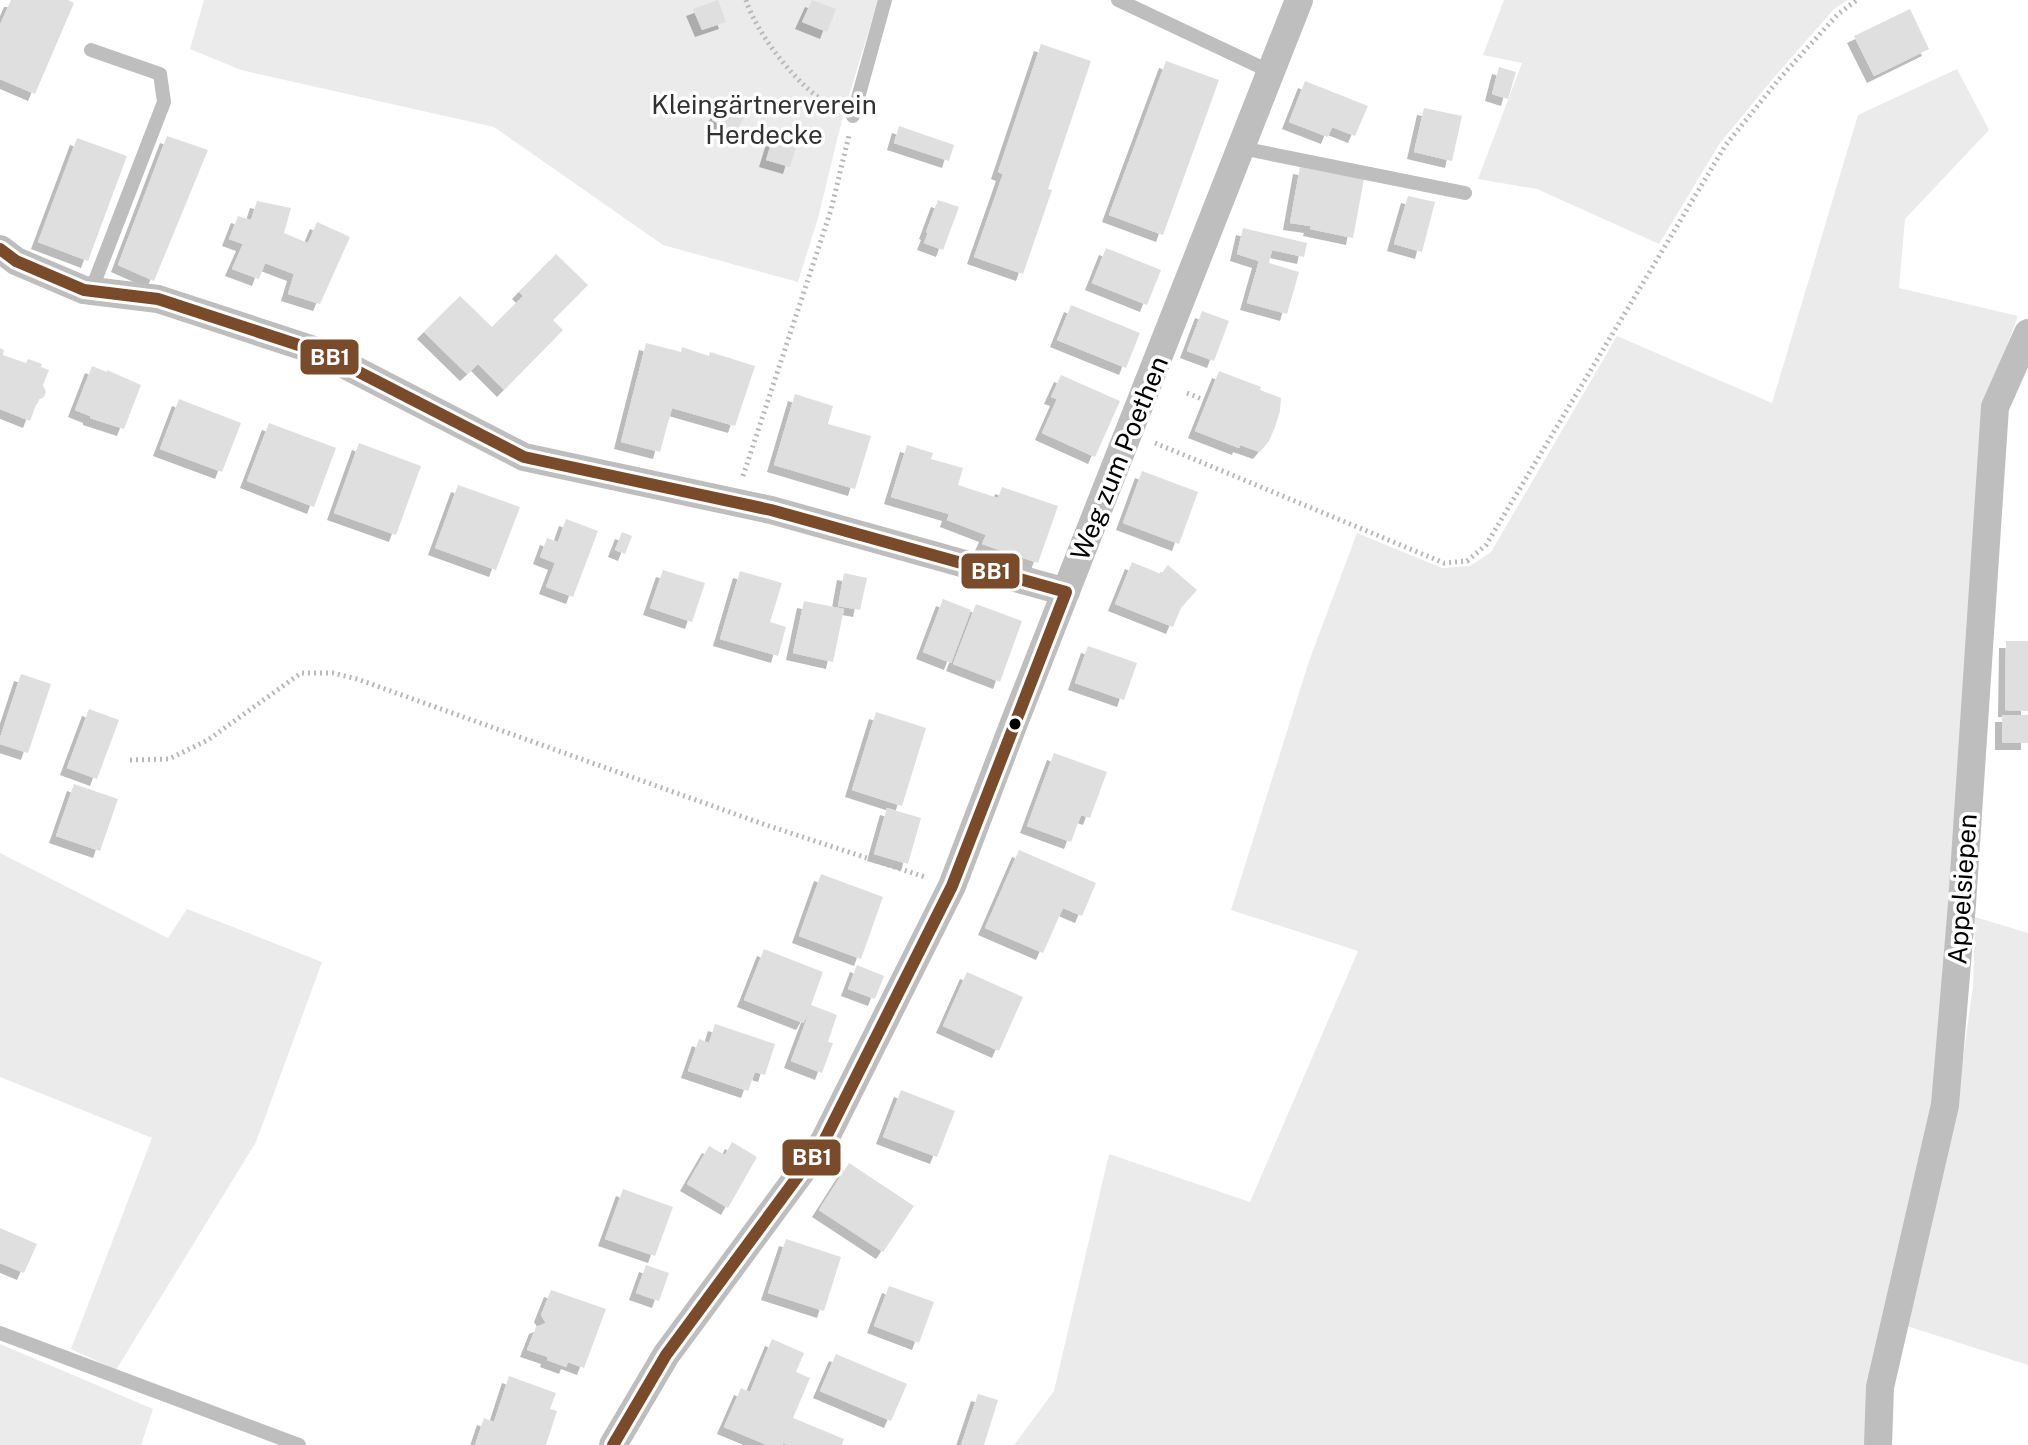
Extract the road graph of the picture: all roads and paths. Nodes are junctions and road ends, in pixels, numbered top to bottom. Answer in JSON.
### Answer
{"nodes":[{"id":1,"x":746,"y":0,"type":"edge"},
{"id":2,"x":885,"y":0,"type":"edge"},
{"id":3,"x":1118,"y":0,"type":"edge"},
{"id":4,"x":1299,"y":0,"type":"edge"},
{"id":5,"x":1857,"y":0,"type":"edge"},
{"id":6,"x":91,"y":50,"type":"dead end"},
{"id":7,"x":1271,"y":72,"type":"junction"},
{"id":8,"x":853,"y":116,"type":"junction"},
{"id":9,"x":1241,"y":148,"type":"junction"},
{"id":10,"x":1465,"y":193,"type":"dead end"},
{"id":11,"x":0,"y":249,"type":"edge"},
{"id":12,"x":91,"y":291,"type":"junction"},
{"id":13,"x":2028,"y":333,"type":"edge"},
{"id":14,"x":1187,"y":393,"type":"dead end"},
{"id":15,"x":1207,"y":401,"type":"dead end"},
{"id":16,"x":1130,"y":433,"type":"junction"},
{"id":17,"x":734,"y":502,"type":"junction"},
{"id":18,"x":1066,"y":592,"type":"junction"},
{"id":19,"x":130,"y":760,"type":"dead end"},
{"id":20,"x":952,"y":886,"type":"junction"},
{"id":21,"x":0,"y":1333,"type":"edge"},
{"id":22,"x":299,"y":1445,"type":"edge"},
{"id":23,"x":613,"y":1445,"type":"edge"},
{"id":24,"x":1878,"y":1445,"type":"edge"}],
"edges":[{"from":1,"to":8,"type":"path"},
{"from":2,"to":8,"type":"lane"},
{"from":3,"to":7,"type":"lane"},
{"from":4,"to":7,"type":"street","name":"Weg zum Poethen"},
{"from":5,"to":16,"type":"path"},
{"from":6,"to":12,"type":"lane"},
{"from":7,"to":9,"type":"street","name":"Weg zum Poethen"},
{"from":8,"to":17,"type":"path"},
{"from":9,"to":10,"type":"lane"},
{"from":9,"to":16,"type":"street","name":"Weg zum Poethen"},
{"from":11,"to":12,"type":"street"},
{"from":12,"to":17,"type":"street"},
{"from":13,"to":24,"type":"street","name":"Appelsiepen"},
{"from":14,"to":15,"type":"path"},
{"from":16,"to":18,"type":"street","name":"Weg zum Poethen"},
{"from":17,"to":18,"type":"street"},
{"from":18,"to":20,"type":"street","name":"Weg zum Poethen"},
{"from":19,"to":20,"type":"path"},
{"from":20,"to":23,"type":"street","name":"Weg zum Poethen"},
{"from":21,"to":22,"type":"lane"}]}
